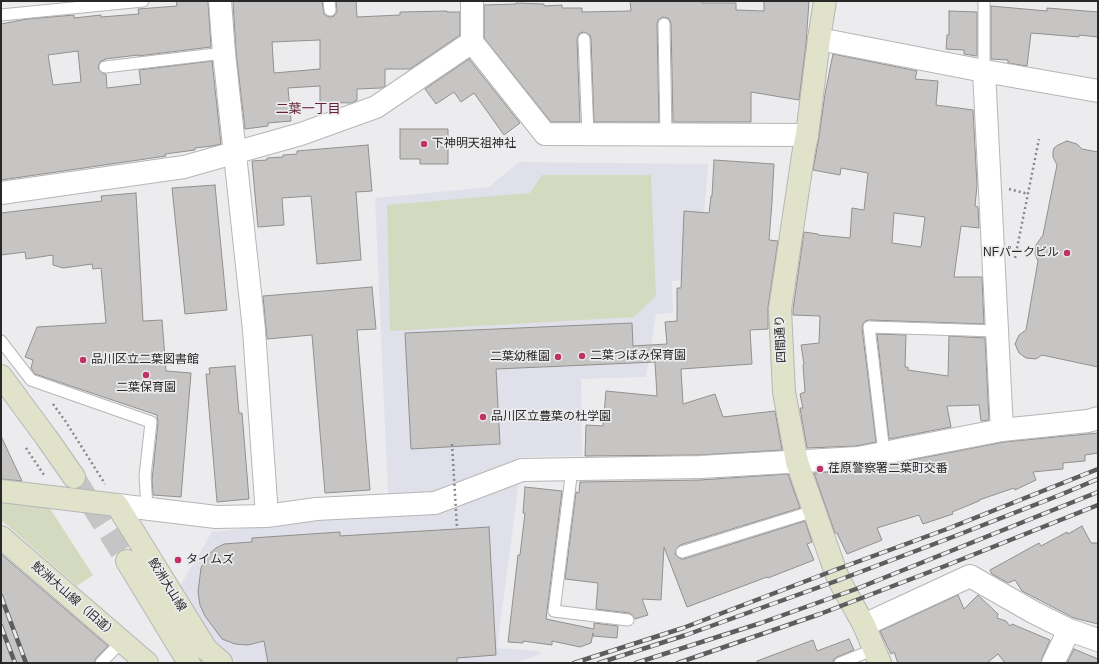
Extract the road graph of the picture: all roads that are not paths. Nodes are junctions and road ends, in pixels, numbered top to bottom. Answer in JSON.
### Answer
{"nodes":[{"id":1,"x":143,"y":1,"type":"edge"},
{"id":2,"x":220,"y":1,"type":"edge"},
{"id":3,"x":472,"y":1,"type":"edge"},
{"id":4,"x":825,"y":1,"type":"edge"},
{"id":5,"x":984,"y":1,"type":"edge"},
{"id":6,"x":1,"y":15,"type":"edge"},
{"id":7,"x":664,"y":24,"type":"dead end"},
{"id":8,"x":584,"y":39,"type":"dead end"},
{"id":9,"x":819,"y":39,"type":"junction"},
{"id":10,"x":472,"y":42,"type":"junction"},
{"id":11,"x":224,"y":53,"type":"junction"},
{"id":12,"x":105,"y":67,"type":"dead end"},
{"id":13,"x":984,"y":71,"type":"junction"},
{"id":14,"x":1098,"y":91,"type":"edge"},
{"id":15,"x":588,"y":134,"type":"junction"},
{"id":16,"x":666,"y":134,"type":"junction"},
{"id":17,"x":807,"y":135,"type":"junction"},
{"id":18,"x":235,"y":153,"type":"junction"},
{"id":19,"x":1,"y":193,"type":"edge"},
{"id":20,"x":996,"y":331,"type":"junction"},
{"id":21,"x":1,"y":341,"type":"edge"},
{"id":22,"x":1,"y":376,"type":"edge"},
{"id":23,"x":1098,"y":418,"type":"edge"},
{"id":24,"x":1002,"y":430,"type":"junction"},
{"id":25,"x":884,"y":452,"type":"junction"},
{"id":26,"x":797,"y":462,"type":"junction"},
{"id":27,"x":572,"y":469,"type":"junction"},
{"id":28,"x":74,"y":477,"type":"tunnel mouth"},
{"id":29,"x":1,"y":491,"type":"edge"},
{"id":30,"x":117,"y":505,"type":"junction"},
{"id":31,"x":147,"y":508,"type":"junction"},
{"id":32,"x":814,"y":511,"type":"junction"},
{"id":33,"x":267,"y":516,"type":"junction"},
{"id":34,"x":1,"y":538,"type":"edge"},
{"id":35,"x":682,"y":552,"type":"dead end"},
{"id":36,"x":128,"y":561,"type":"tunnel mouth"},
{"id":37,"x":628,"y":620,"type":"dead end"},
{"id":38,"x":864,"y":625,"type":"junction"},
{"id":39,"x":1069,"y":630,"type":"junction"},
{"id":40,"x":1098,"y":640,"type":"edge"},
{"id":41,"x":122,"y":642,"type":"junction"},
{"id":42,"x":877,"y":656,"type":"edge"},
{"id":43,"x":221,"y":662,"type":"edge"},
{"id":44,"x":101,"y":663,"type":"edge"},
{"id":45,"x":146,"y":663,"type":"edge"},
{"id":46,"x":189,"y":663,"type":"edge"},
{"id":47,"x":840,"y":663,"type":"edge"},
{"id":48,"x":1053,"y":663,"type":"edge"}],
"edges":[{"from":1,"to":6,"type":"lane"},
{"from":2,"to":11,"type":"street"},
{"from":3,"to":10,"type":"street"},
{"from":4,"to":9,"type":"main road","name":"四間通り"},
{"from":5,"to":13,"type":"lane"},
{"from":7,"to":16,"type":"lane"},
{"from":8,"to":15,"type":"lane"},
{"from":9,"to":13,"type":"street"},
{"from":9,"to":17,"type":"main road","name":"四間通り"},
{"from":10,"to":15,"type":"street"},
{"from":10,"to":18,"type":"street"},
{"from":11,"to":12,"type":"lane"},
{"from":11,"to":18,"type":"street"},
{"from":13,"to":14,"type":"street"},
{"from":13,"to":20,"type":"street"},
{"from":15,"to":16,"type":"street"},
{"from":16,"to":17,"type":"street"},
{"from":17,"to":26,"type":"main road","name":"四間通り"},
{"from":18,"to":19,"type":"street"},
{"from":18,"to":33,"type":"street"},
{"from":20,"to":24,"type":"street"},
{"from":20,"to":25,"type":"lane"},
{"from":21,"to":31,"type":"lane"},
{"from":22,"to":28,"type":"main road"},
{"from":23,"to":24,"type":"street"},
{"from":24,"to":25,"type":"street"},
{"from":25,"to":26,"type":"street"},
{"from":26,"to":27,"type":"street"},
{"from":26,"to":32,"type":"main road","name":"四間通り"},
{"from":27,"to":33,"type":"street"},
{"from":27,"to":37,"type":"lane"},
{"from":29,"to":30,"type":"main road"},
{"from":30,"to":31,"type":"street"},
{"from":30,"to":43,"type":"main road","name":"鮫洲大山線"},
{"from":31,"to":33,"type":"street"},
{"from":32,"to":35,"type":"lane"},
{"from":32,"to":38,"type":"main road","name":"四間通り"},
{"from":34,"to":41,"type":"main road","name":"鮫洲大山線（旧道）"},
{"from":36,"to":46,"type":"main road","name":"鮫洲大山線"},
{"from":38,"to":39,"type":"street"},
{"from":38,"to":42,"type":"main road","name":"四間通り"},
{"from":39,"to":40,"type":"street"},
{"from":39,"to":48,"type":"street"},
{"from":41,"to":44,"type":"lane"},
{"from":41,"to":45,"type":"main road","name":"鮫洲大山線（旧道）"},
{"from":42,"to":47,"type":"lane"}]}
